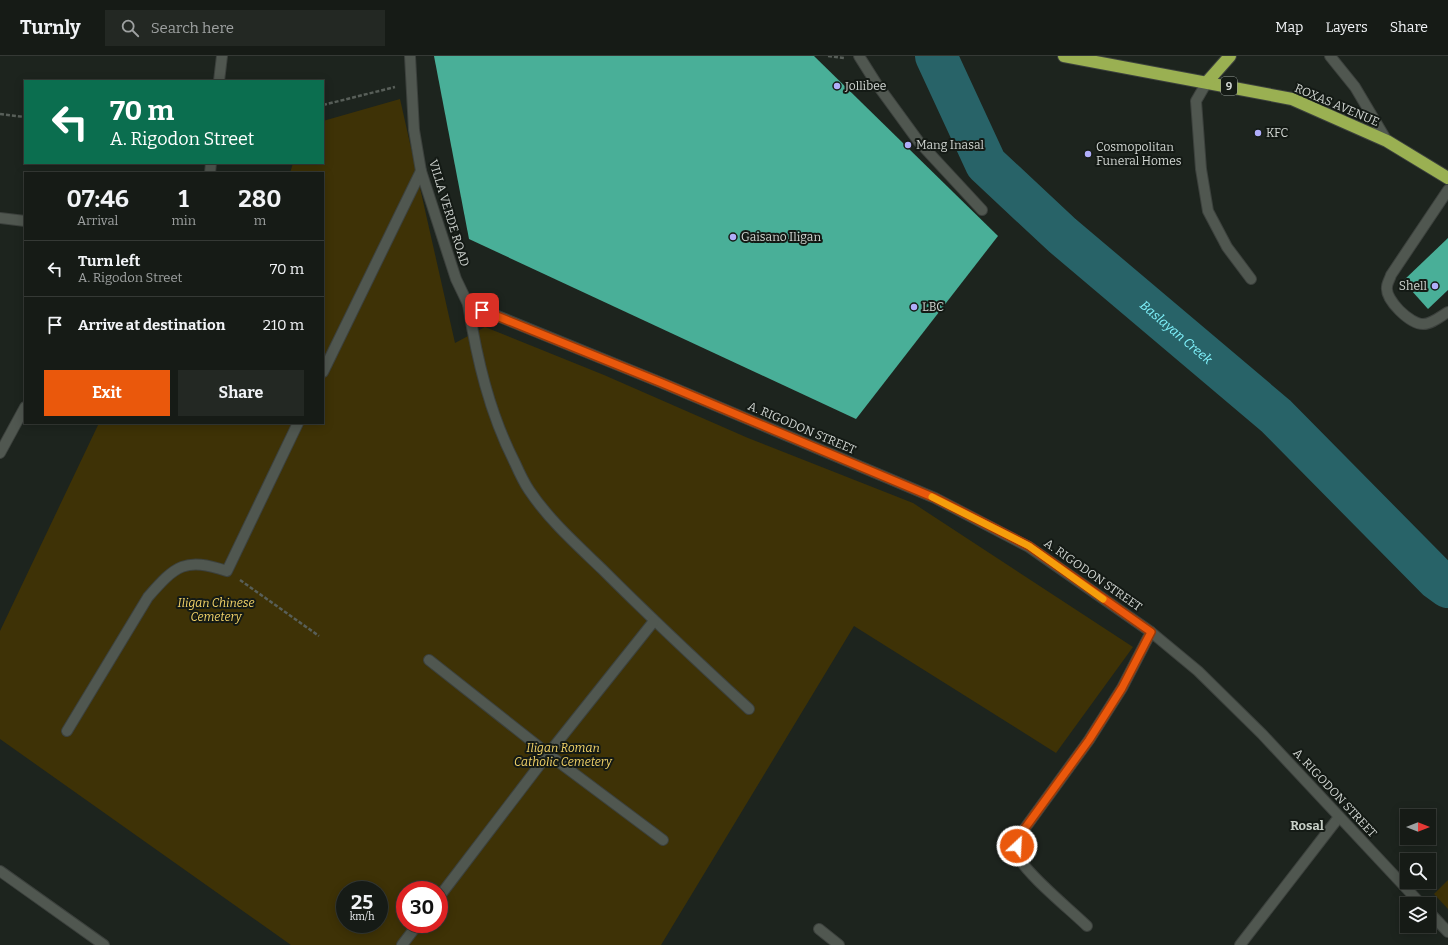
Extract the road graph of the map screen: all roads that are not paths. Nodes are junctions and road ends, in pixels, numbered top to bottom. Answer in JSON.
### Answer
{"nodes":[{"id":1,"x":222,"y":56,"type":"edge"},
{"id":2,"x":410,"y":56,"type":"edge"},
{"id":3,"x":1064,"y":56,"type":"edge"},
{"id":4,"x":1230,"y":56,"type":"edge"},
{"id":5,"x":1330,"y":56,"type":"edge"},
{"id":6,"x":855,"y":58,"type":"edge"},
{"id":7,"x":219,"y":80,"type":"edge"},
{"id":8,"x":1207,"y":82,"type":"junction"},
{"id":9,"x":1387,"y":141,"type":"junction"},
{"id":10,"x":421,"y":171,"type":"junction"},
{"id":11,"x":1448,"y":178,"type":"edge"},
{"id":12,"x":1448,"y":190,"type":"edge"},
{"id":13,"x":982,"y":210,"type":"dead end"},
{"id":14,"x":0,"y":218,"type":"edge"},
{"id":15,"x":24,"y":221,"type":"edge"},
{"id":16,"x":1250,"y":280,"type":"dead end"},
{"id":17,"x":468,"y":304,"type":"junction"},
{"id":18,"x":1448,"y":312,"type":"edge"},
{"id":19,"x":324,"y":370,"type":"edge"},
{"id":20,"x":24,"y":409,"type":"edge"},
{"id":21,"x":298,"y":424,"type":"edge"},
{"id":22,"x":0,"y":453,"type":"edge"},
{"id":23,"x":654,"y":621,"type":"junction"},
{"id":24,"x":1151,"y":632,"type":"junction"},
{"id":25,"x":429,"y":660,"type":"dead end"},
{"id":26,"x":749,"y":708,"type":"dead end"},
{"id":27,"x":67,"y":731,"type":"dead end"},
{"id":28,"x":548,"y":754,"type":"junction"},
{"id":29,"x":1339,"y":817,"type":"junction"},
{"id":30,"x":663,"y":840,"type":"dead end"},
{"id":31,"x":0,"y":871,"type":"edge"},
{"id":32,"x":448,"y":885,"type":"edge"},
{"id":33,"x":1414,"y":897,"type":"edge"},
{"id":34,"x":1436,"y":919,"type":"edge"},
{"id":35,"x":1087,"y":926,"type":"dead end"},
{"id":36,"x":819,"y":929,"type":"dead end"},
{"id":37,"x":1448,"y":932,"type":"edge"},
{"id":38,"x":411,"y":933,"type":"edge"},
{"id":39,"x":104,"y":945,"type":"edge"},
{"id":40,"x":402,"y":945,"type":"edge"},
{"id":41,"x":839,"y":945,"type":"edge"},
{"id":42,"x":1240,"y":945,"type":"edge"}],
"edges":[{"from":1,"to":7,"type":"street"},
{"from":2,"to":10,"type":"street","name":"VILLA VERDE ROAD"},
{"from":3,"to":8,"type":"highway","name":"ROXAS AVENUE","number":"9"},
{"from":4,"to":8,"type":"highway"},
{"from":5,"to":9,"type":"street"},
{"from":6,"to":13,"type":"street"},
{"from":8,"to":9,"type":"highway","name":"ROXAS AVENUE","number":"9"},
{"from":8,"to":16,"type":"street"},
{"from":9,"to":11,"type":"highway","number":"9"},
{"from":10,"to":17,"type":"street","name":"VILLA VERDE ROAD"},
{"from":10,"to":19,"type":"street"},
{"from":12,"to":18,"type":"street"},
{"from":14,"to":15,"type":"street"},
{"from":17,"to":23,"type":"street","name":"VILLA VERDE ROAD"},
{"from":17,"to":24,"type":"street","name":"A. RIGODON STREET"},
{"from":20,"to":22,"type":"street"},
{"from":21,"to":27,"type":"street"},
{"from":23,"to":26,"type":"street","name":"VILLA VERDE ROAD"},
{"from":23,"to":28,"type":"street"},
{"from":24,"to":29,"type":"street","name":"A. RIGODON STREET"},
{"from":24,"to":35,"type":"street"},
{"from":25,"to":28,"type":"street"},
{"from":28,"to":30,"type":"street"},
{"from":28,"to":32,"type":"street"},
{"from":29,"to":33,"type":"street","name":"A. RIGODON STREET"},
{"from":29,"to":42,"type":"street"},
{"from":31,"to":39,"type":"street"},
{"from":34,"to":37,"type":"street"},
{"from":36,"to":41,"type":"street"},
{"from":38,"to":40,"type":"street"}]}
